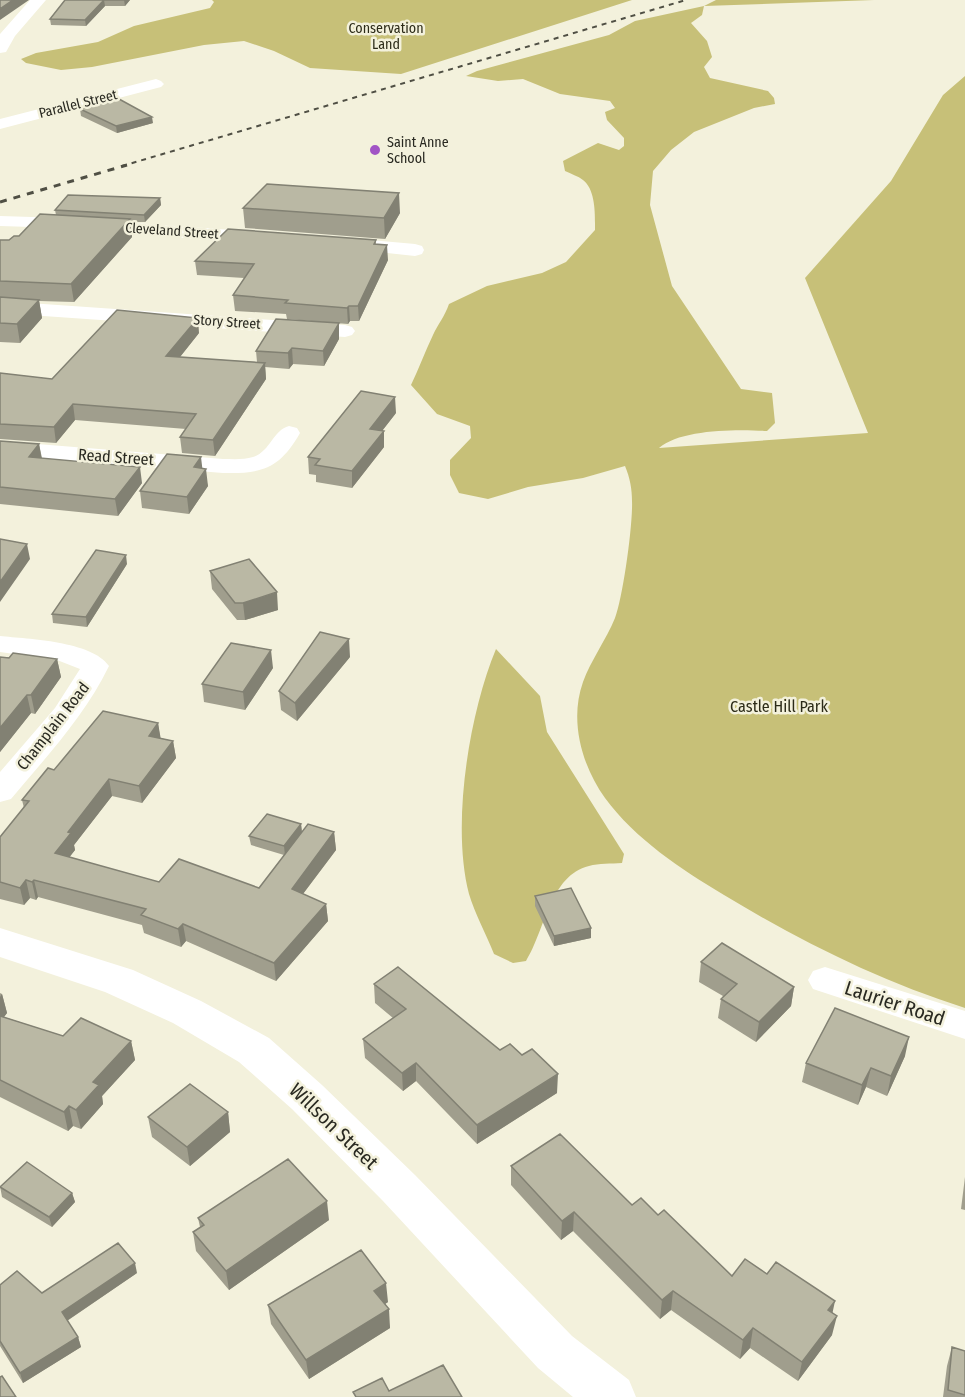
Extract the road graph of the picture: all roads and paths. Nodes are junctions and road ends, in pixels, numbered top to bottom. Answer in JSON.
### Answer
{"nodes":[{"id":1,"x":38,"y":0,"type":"edge"},
{"id":2,"x":0,"y":48,"type":"edge"},
{"id":3,"x":156,"y":84,"type":"dead end"},
{"id":4,"x":0,"y":124,"type":"edge"},
{"id":5,"x":0,"y":221,"type":"edge"},
{"id":6,"x":280,"y":239,"type":"edge"},
{"id":7,"x":324,"y":242,"type":"edge"},
{"id":8,"x":415,"y":250,"type":"dead end"},
{"id":9,"x":0,"y":307,"type":"edge"},
{"id":10,"x":345,"y":331,"type":"dead end"},
{"id":11,"x":289,"y":433,"type":"dead end"},
{"id":12,"x":0,"y":448,"type":"edge"},
{"id":13,"x":0,"y":644,"type":"edge"},
{"id":14,"x":0,"y":792,"type":"edge"},
{"id":15,"x":0,"y":942,"type":"edge"},
{"id":16,"x":825,"y":980,"type":"dead end"},
{"id":17,"x":965,"y":1025,"type":"edge"},
{"id":18,"x":611,"y":1397,"type":"edge"}],
"edges":[{"from":1,"to":2,"type":"street"},
{"from":3,"to":4,"type":"street","name":"Parallel Street"},
{"from":5,"to":6,"type":"street","name":"Cleveland Street"},
{"from":7,"to":8,"type":"street"},
{"from":9,"to":10,"type":"street","name":"Story Street"},
{"from":11,"to":12,"type":"street","name":"Read Street"},
{"from":13,"to":14,"type":"street","name":"Champlain Road"},
{"from":15,"to":18,"type":"street","name":"Willson Street"},
{"from":16,"to":17,"type":"street","name":"Laurier Road"}]}
